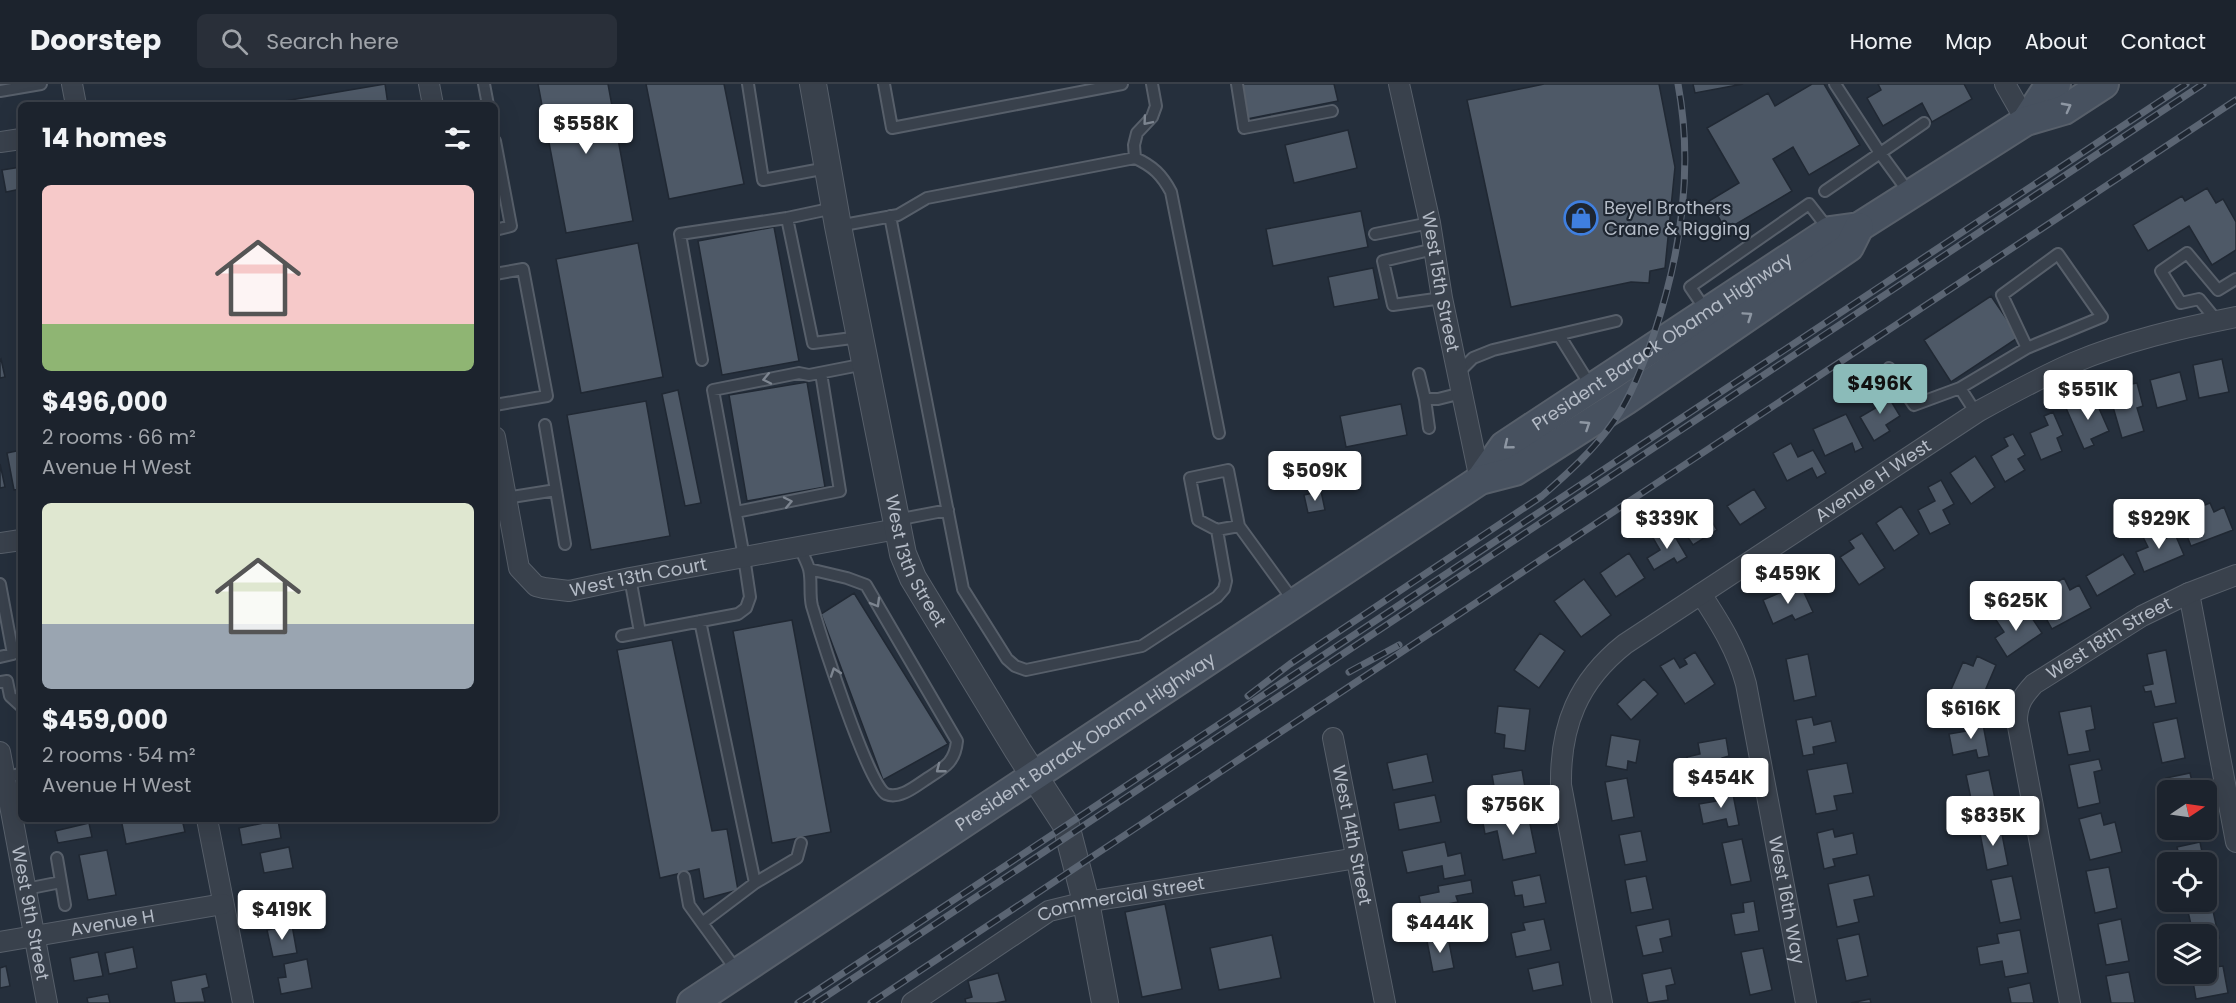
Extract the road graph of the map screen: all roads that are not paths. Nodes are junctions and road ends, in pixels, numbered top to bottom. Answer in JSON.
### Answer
{"nodes":[{"id":1,"x":41,"y":84,"type":"edge"},
{"id":2,"x":72,"y":84,"type":"edge"},
{"id":3,"x":429,"y":84,"type":"edge"},
{"id":4,"x":484,"y":84,"type":"edge"},
{"id":5,"x":748,"y":84,"type":"edge"},
{"id":6,"x":813,"y":84,"type":"edge"},
{"id":7,"x":884,"y":84,"type":"edge"},
{"id":8,"x":1122,"y":84,"type":"edge"},
{"id":9,"x":1152,"y":84,"type":"edge"},
{"id":10,"x":1237,"y":84,"type":"edge"},
{"id":11,"x":1399,"y":84,"type":"edge"},
{"id":12,"x":1835,"y":84,"type":"edge"},
{"id":13,"x":2006,"y":84,"type":"edge"},
{"id":14,"x":2056,"y":84,"type":"edge"},
{"id":15,"x":2104,"y":84,"type":"edge"},
{"id":16,"x":0,"y":91,"type":"edge"},
{"id":17,"x":75,"y":102,"type":"edge"},
{"id":18,"x":432,"y":102,"type":"edge"},
{"id":19,"x":487,"y":102,"type":"edge"},
{"id":20,"x":1332,"y":111,"type":"dead end"},
{"id":21,"x":2026,"y":121,"type":"junction"},
{"id":22,"x":1924,"y":123,"type":"dead end"},
{"id":23,"x":18,"y":139,"type":"edge"},
{"id":24,"x":0,"y":142,"type":"edge"},
{"id":25,"x":1880,"y":153,"type":"junction"},
{"id":26,"x":498,"y":157,"type":"edge"},
{"id":27,"x":1135,"y":158,"type":"junction"},
{"id":28,"x":827,"y":168,"type":"junction"},
{"id":29,"x":1825,"y":191,"type":"dead end"},
{"id":30,"x":1910,"y":194,"type":"junction"},
{"id":31,"x":890,"y":216,"type":"junction"},
{"id":32,"x":836,"y":217,"type":"junction"},
{"id":33,"x":788,"y":218,"type":"junction"},
{"id":34,"x":1430,"y":223,"type":"junction"},
{"id":35,"x":1859,"y":227,"type":"junction"},
{"id":36,"x":498,"y":229,"type":"edge"},
{"id":37,"x":1375,"y":234,"type":"dead end"},
{"id":38,"x":1434,"y":249,"type":"junction"},
{"id":39,"x":498,"y":273,"type":"edge"},
{"id":40,"x":2236,"y":279,"type":"edge"},
{"id":41,"x":2218,"y":290,"type":"junction"},
{"id":42,"x":1442,"y":298,"type":"junction"},
{"id":43,"x":2199,"y":299,"type":"junction"},
{"id":44,"x":2227,"y":319,"type":"edge"},
{"id":45,"x":1616,"y":321,"type":"dead end"},
{"id":46,"x":1559,"y":335,"type":"junction"},
{"id":47,"x":860,"y":337,"type":"junction"},
{"id":48,"x":2027,"y":348,"type":"junction"},
{"id":49,"x":702,"y":360,"type":"dead end"},
{"id":50,"x":865,"y":364,"type":"junction"},
{"id":51,"x":1889,"y":368,"type":"dead end"},
{"id":52,"x":821,"y":373,"type":"junction"},
{"id":53,"x":1458,"y":373,"type":"junction"},
{"id":54,"x":1419,"y":374,"type":"dead end"},
{"id":55,"x":1960,"y":388,"type":"junction"},
{"id":56,"x":1592,"y":389,"type":"junction"},
{"id":57,"x":1462,"y":393,"type":"junction"},
{"id":58,"x":1425,"y":399,"type":"junction"},
{"id":59,"x":498,"y":404,"type":"edge"},
{"id":60,"x":1976,"y":413,"type":"junction"},
{"id":61,"x":545,"y":425,"type":"dead end"},
{"id":62,"x":1429,"y":428,"type":"dead end"},
{"id":63,"x":1219,"y":433,"type":"dead end"},
{"id":64,"x":498,"y":454,"type":"edge"},
{"id":65,"x":1479,"y":480,"type":"junction"},
{"id":66,"x":556,"y":490,"type":"junction"},
{"id":67,"x":506,"y":498,"type":"junction"},
{"id":68,"x":948,"y":510,"type":"junction"},
{"id":69,"x":736,"y":512,"type":"junction"},
{"id":70,"x":896,"y":525,"type":"junction"},
{"id":71,"x":1239,"y":526,"type":"junction"},
{"id":72,"x":1217,"y":530,"type":"junction"},
{"id":73,"x":18,"y":540,"type":"edge"},
{"id":74,"x":0,"y":543,"type":"edge"},
{"id":75,"x":565,"y":544,"type":"dead end"},
{"id":76,"x":800,"y":548,"type":"junction"},
{"id":77,"x":744,"y":557,"type":"junction"},
{"id":78,"x":809,"y":569,"type":"junction"},
{"id":79,"x":2236,"y":575,"type":"edge"},
{"id":80,"x":630,"y":578,"type":"junction"},
{"id":81,"x":0,"y":584,"type":"edge"},
{"id":82,"x":2190,"y":592,"type":"junction"},
{"id":83,"x":1701,"y":594,"type":"junction"},
{"id":84,"x":1295,"y":603,"type":"junction"},
{"id":85,"x":700,"y":621,"type":"junction"},
{"id":86,"x":640,"y":632,"type":"junction"},
{"id":87,"x":622,"y":636,"type":"dead end"},
{"id":88,"x":0,"y":657,"type":"edge"},
{"id":89,"x":0,"y":682,"type":"edge"},
{"id":90,"x":18,"y":703,"type":"edge"},
{"id":91,"x":1333,"y":738,"type":"dead end"},
{"id":92,"x":0,"y":752,"type":"edge"},
{"id":93,"x":13,"y":775,"type":"edge"},
{"id":94,"x":1034,"y":777,"type":"junction"},
{"id":95,"x":18,"y":819,"type":"edge"},
{"id":96,"x":18,"y":822,"type":"edge"},
{"id":97,"x":208,"y":822,"type":"edge"},
{"id":98,"x":2236,"y":842,"type":"edge"},
{"id":99,"x":801,"y":843,"type":"dead end"},
{"id":100,"x":57,"y":858,"type":"dead end"},
{"id":101,"x":1357,"y":858,"type":"junction"},
{"id":102,"x":684,"y":877,"type":"dead end"},
{"id":103,"x":61,"y":882,"type":"junction"},
{"id":104,"x":754,"y":883,"type":"junction"},
{"id":105,"x":26,"y":889,"type":"junction"},
{"id":106,"x":1086,"y":902,"type":"junction"},
{"id":107,"x":223,"y":904,"type":"junction"},
{"id":108,"x":64,"y":906,"type":"dead end"},
{"id":109,"x":702,"y":923,"type":"junction"},
{"id":110,"x":34,"y":936,"type":"junction"},
{"id":111,"x":0,"y":942,"type":"edge"},
{"id":112,"x":738,"y":973,"type":"junction"},
{"id":113,"x":47,"y":1003,"type":"edge"},
{"id":114,"x":243,"y":1003,"type":"edge"},
{"id":115,"x":692,"y":1003,"type":"edge"},
{"id":116,"x":912,"y":1003,"type":"edge"},
{"id":117,"x":1104,"y":1003,"type":"edge"},
{"id":118,"x":1385,"y":1003,"type":"edge"},
{"id":119,"x":1602,"y":1003,"type":"edge"},
{"id":120,"x":1806,"y":1003,"type":"edge"},
{"id":121,"x":2070,"y":1003,"type":"edge"}],
"edges":[{"from":1,"to":16,"type":"lane"},
{"from":2,"to":17,"type":"street"},
{"from":3,"to":18,"type":"street"},
{"from":4,"to":19,"type":"lane"},
{"from":5,"to":28,"type":"lane"},
{"from":6,"to":28,"type":"street","name":"West 13th Street"},
{"from":7,"to":8,"type":"lane"},
{"from":9,"to":27,"type":"lane","one_way":true},
{"from":10,"to":20,"type":"lane"},
{"from":11,"to":34,"type":"street","name":"West 15th Street"},
{"from":12,"to":25,"type":"lane"},
{"from":13,"to":21,"type":"street"},
{"from":14,"to":21,"type":"main road","name":"President Barack Obama Highway"},
{"from":21,"to":15,"type":"main road","name":"President Barack Obama Highway","one_way":true},
{"from":21,"to":30,"type":"main road","name":"President Barack Obama Highway"},
{"from":22,"to":25,"type":"lane"},
{"from":23,"to":24,"type":"street"},
{"from":25,"to":29,"type":"lane"},
{"from":25,"to":30,"type":"lane"},
{"from":26,"to":36,"type":"lane"},
{"from":27,"to":31,"type":"lane"},
{"from":27,"to":63,"type":"lane"},
{"from":28,"to":32,"type":"street","name":"West 13th Street"},
{"from":30,"to":35,"type":"main road","name":"President Barack Obama Highway"},
{"from":31,"to":32,"type":"lane"},
{"from":31,"to":68,"type":"lane"},
{"from":32,"to":33,"type":"lane"},
{"from":32,"to":47,"type":"street","name":"West 13th Street"},
{"from":33,"to":47,"type":"lane"},
{"from":33,"to":49,"type":"lane"},
{"from":34,"to":37,"type":"lane"},
{"from":34,"to":38,"type":"street","name":"West 15th Street"},
{"from":35,"to":56,"type":"main road","name":"President Barack Obama Highway"},
{"from":65,"to":35,"type":"main road","name":"President Barack Obama Highway","one_way":true},
{"from":38,"to":42,"type":"street","name":"West 15th Street"},
{"from":38,"to":42,"type":"lane"},
{"from":39,"to":59,"type":"lane"},
{"from":40,"to":41,"type":"lane"},
{"from":41,"to":43,"type":"lane"},
{"from":41,"to":43,"type":"lane"},
{"from":42,"to":53,"type":"street","name":"West 15th Street"},
{"from":43,"to":44,"type":"lane"},
{"from":44,"to":60,"type":"street","name":"Avenue H West"},
{"from":45,"to":46,"type":"lane"},
{"from":46,"to":53,"type":"lane"},
{"from":46,"to":56,"type":"lane"},
{"from":47,"to":50,"type":"street","name":"West 13th Street"},
{"from":48,"to":48,"type":"lane"},
{"from":48,"to":55,"type":"lane"},
{"from":50,"to":52,"type":"lane"},
{"from":50,"to":70,"type":"street","name":"West 13th Street"},
{"from":51,"to":55,"type":"lane"},
{"from":69,"to":52,"type":"lane","one_way":true},
{"from":52,"to":69,"type":"lane","one_way":true},
{"from":53,"to":57,"type":"street","name":"West 15th Street"},
{"from":54,"to":58,"type":"lane"},
{"from":55,"to":60,"type":"lane"},
{"from":56,"to":65,"type":"main road","name":"President Barack Obama Highway","one_way":true},
{"from":57,"to":58,"type":"lane"},
{"from":57,"to":65,"type":"street","name":"West 15th Street"},
{"from":58,"to":62,"type":"lane"},
{"from":60,"to":83,"type":"street","name":"Avenue H West"},
{"from":61,"to":66,"type":"lane"},
{"from":64,"to":67,"type":"street","name":"West 13th Court"},
{"from":65,"to":84,"type":"main road","name":"President Barack Obama Highway"},
{"from":66,"to":67,"type":"lane"},
{"from":66,"to":75,"type":"lane"},
{"from":67,"to":80,"type":"street","name":"West 13th Court"},
{"from":68,"to":70,"type":"lane"},
{"from":68,"to":72,"type":"lane"},
{"from":69,"to":77,"type":"lane"},
{"from":70,"to":76,"type":"street","name":"West 13th Court"},
{"from":70,"to":94,"type":"street","name":"West 13th Street"},
{"from":71,"to":72,"type":"lane"},
{"from":71,"to":72,"type":"lane"},
{"from":71,"to":84,"type":"lane"},
{"from":73,"to":74,"type":"street"},
{"from":76,"to":77,"type":"street","name":"West 13th Court"},
{"from":76,"to":78,"type":"lane"},
{"from":77,"to":80,"type":"street","name":"West 13th Court"},
{"from":77,"to":85,"type":"lane"},
{"from":78,"to":78,"type":"lane","one_way":true},
{"from":79,"to":82,"type":"street","name":"West 18th Street"},
{"from":80,"to":86,"type":"lane"},
{"from":81,"to":88,"type":"lane"},
{"from":82,"to":98,"type":"street"},
{"from":82,"to":121,"type":"street","name":"West 18th Street"},
{"from":83,"to":119,"type":"street","name":"Avenue H West"},
{"from":83,"to":120,"type":"street","name":"West 16th Way"},
{"from":84,"to":94,"type":"main road","name":"President Barack Obama Highway"},
{"from":85,"to":86,"type":"lane"},
{"from":85,"to":104,"type":"lane"},
{"from":86,"to":87,"type":"lane"},
{"from":89,"to":90,"type":"lane"},
{"from":91,"to":101,"type":"street","name":"West 14th Street"},
{"from":92,"to":93,"type":"street","name":"West 9th Street"},
{"from":93,"to":95,"type":"street","name":"West 9th Street"},
{"from":94,"to":106,"type":"street","name":"West 13th Street"},
{"from":94,"to":112,"type":"main road","name":"President Barack Obama Highway"},
{"from":96,"to":105,"type":"street","name":"West 9th Street"},
{"from":97,"to":107,"type":"street"},
{"from":99,"to":104,"type":"lane"},
{"from":100,"to":103,"type":"lane"},
{"from":101,"to":106,"type":"street","name":"Commercial Street"},
{"from":101,"to":118,"type":"street","name":"West 14th Street"},
{"from":102,"to":109,"type":"lane"},
{"from":103,"to":105,"type":"lane"},
{"from":103,"to":108,"type":"lane"},
{"from":104,"to":109,"type":"lane"},
{"from":105,"to":110,"type":"street","name":"West 9th Street"},
{"from":106,"to":116,"type":"street","name":"Commercial Street"},
{"from":106,"to":117,"type":"street","name":"West 13th Street"},
{"from":107,"to":110,"type":"street","name":"Avenue H"},
{"from":107,"to":114,"type":"street"},
{"from":109,"to":112,"type":"lane"},
{"from":110,"to":111,"type":"street","name":"Avenue H"},
{"from":110,"to":113,"type":"street","name":"West 9th Street"},
{"from":112,"to":115,"type":"main road","name":"President Barack Obama Highway"}]}
